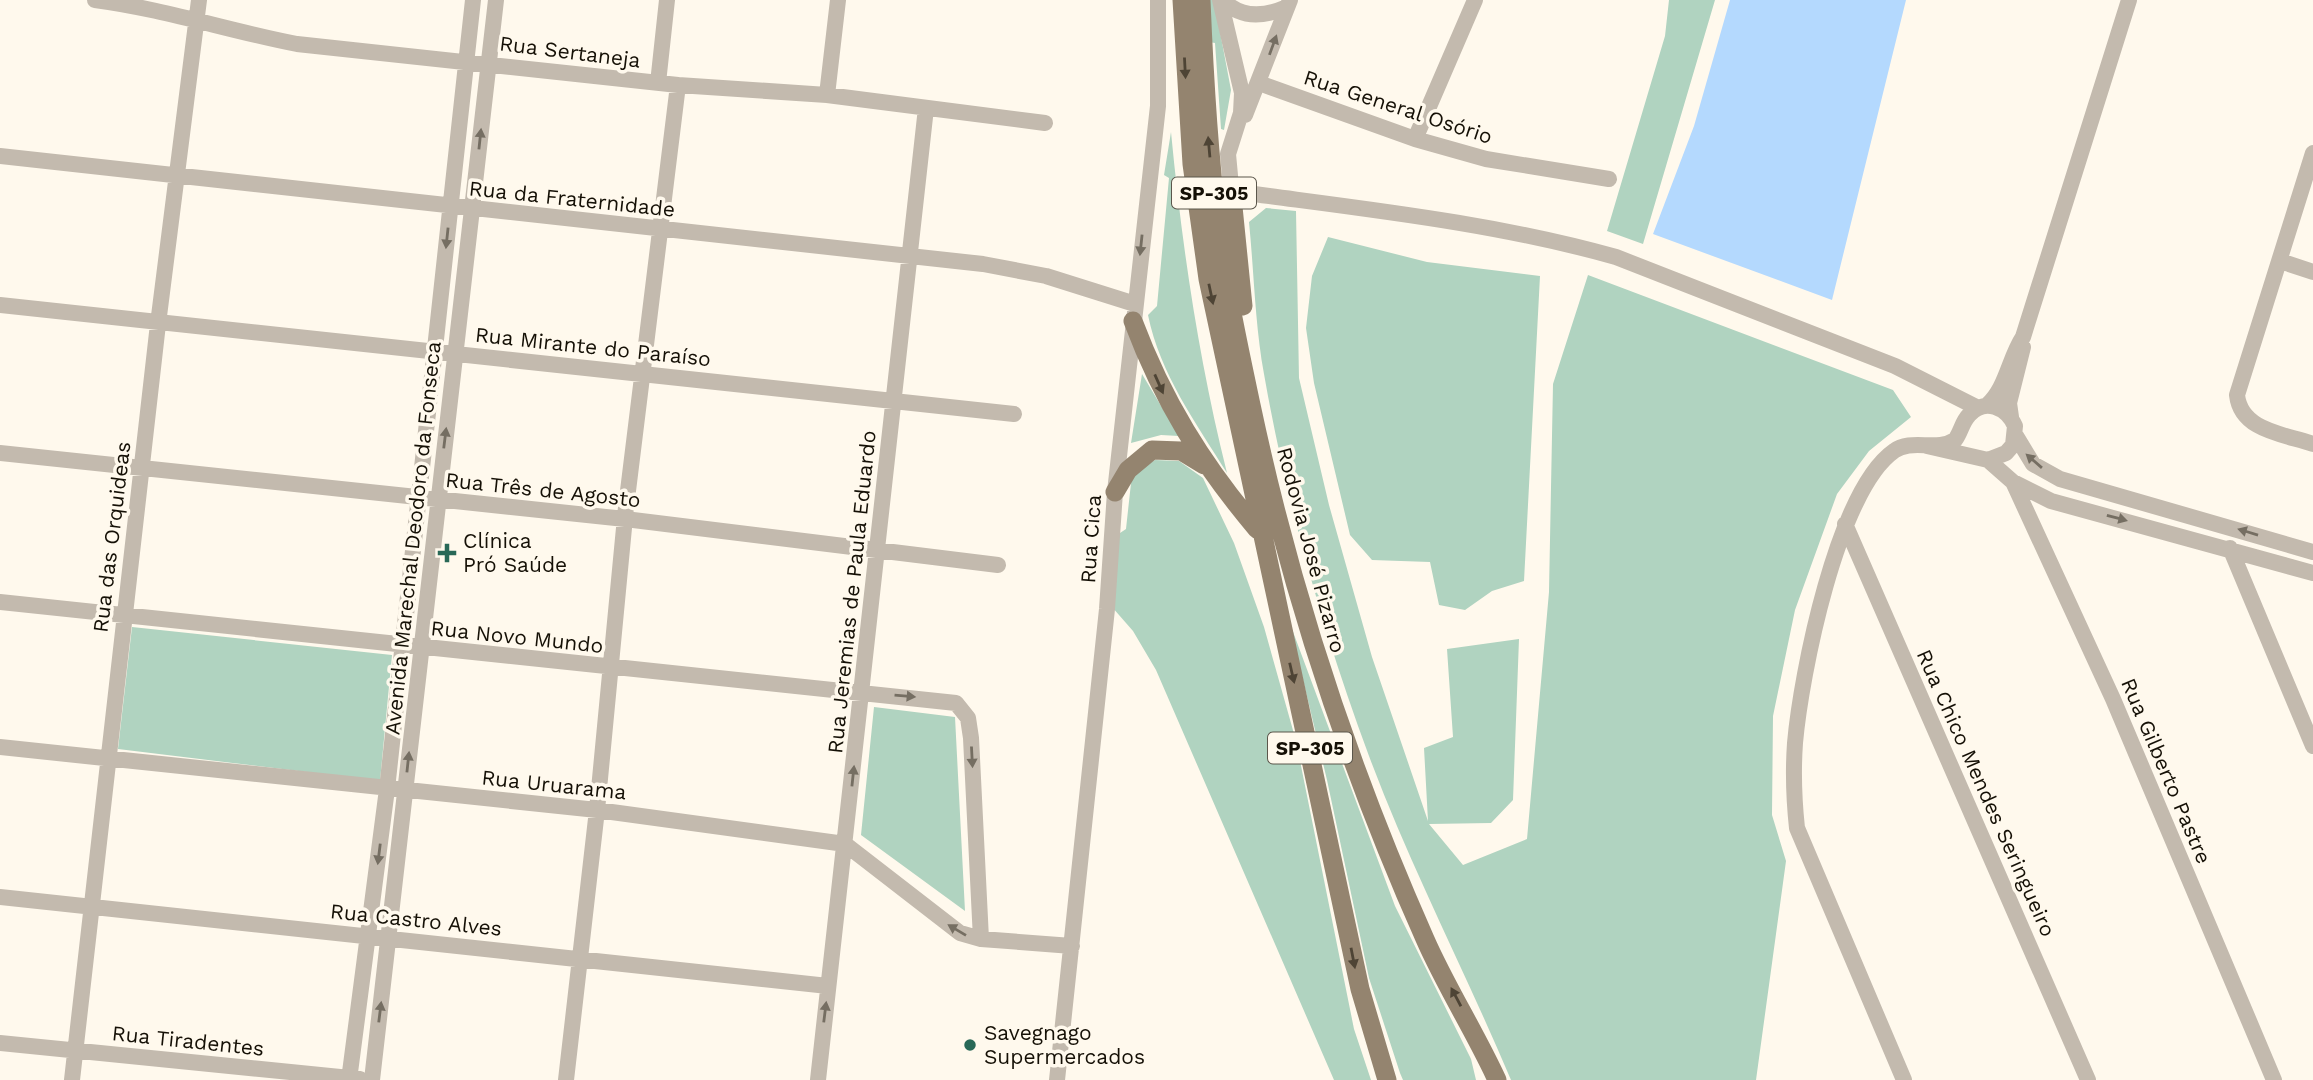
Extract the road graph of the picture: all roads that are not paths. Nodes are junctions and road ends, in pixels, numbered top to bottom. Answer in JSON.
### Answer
{"nodes":[{"id":1,"x":95,"y":0,"type":"edge"},
{"id":2,"x":199,"y":0,"type":"edge"},
{"id":3,"x":473,"y":0,"type":"edge"},
{"id":4,"x":496,"y":0,"type":"edge"},
{"id":5,"x":667,"y":0,"type":"edge"},
{"id":6,"x":838,"y":0,"type":"edge"},
{"id":7,"x":1158,"y":0,"type":"edge"},
{"id":8,"x":1182,"y":0,"type":"edge"},
{"id":9,"x":1201,"y":0,"type":"edge"},
{"id":10,"x":1222,"y":0,"type":"edge"},
{"id":11,"x":1475,"y":0,"type":"edge"},
{"id":12,"x":2129,"y":0,"type":"edge"},
{"id":13,"x":1288,"y":4,"type":"edge"},
{"id":14,"x":198,"y":22,"type":"junction"},
{"id":15,"x":465,"y":61,"type":"junction"},
{"id":16,"x":488,"y":64,"type":"junction"},
{"id":17,"x":658,"y":83,"type":"junction"},
{"id":18,"x":1259,"y":83,"type":"junction"},
{"id":19,"x":678,"y":85,"type":"junction"},
{"id":20,"x":827,"y":95,"type":"junction"},
{"id":21,"x":926,"y":108,"type":"junction"},
{"id":22,"x":1045,"y":123,"type":"dead end"},
{"id":23,"x":1237,"y":131,"type":"junction"},
{"id":24,"x":1415,"y":139,"type":"junction"},
{"id":25,"x":2313,"y":153,"type":"edge"},
{"id":26,"x":0,"y":156,"type":"edge"},
{"id":27,"x":177,"y":174,"type":"junction"},
{"id":28,"x":1609,"y":179,"type":"dead end"},
{"id":29,"x":1232,"y":197,"type":"junction"},
{"id":30,"x":450,"y":207,"type":"junction"},
{"id":31,"x":473,"y":210,"type":"junction"},
{"id":32,"x":659,"y":230,"type":"junction"},
{"id":33,"x":911,"y":254,"type":"junction"},
{"id":34,"x":2280,"y":261,"type":"junction"},
{"id":35,"x":2313,"y":272,"type":"edge"},
{"id":36,"x":0,"y":305,"type":"edge"},
{"id":37,"x":1134,"y":312,"type":"junction"},
{"id":38,"x":158,"y":324,"type":"junction"},
{"id":39,"x":2023,"y":337,"type":"junction"},
{"id":40,"x":433,"y":351,"type":"junction"},
{"id":41,"x":454,"y":354,"type":"junction"},
{"id":42,"x":641,"y":373,"type":"junction"},
{"id":43,"x":1954,"y":394,"type":"junction"},
{"id":44,"x":895,"y":401,"type":"junction"},
{"id":45,"x":1982,"y":407,"type":"junction"},
{"id":46,"x":1014,"y":414,"type":"dead end"},
{"id":47,"x":2011,"y":417,"type":"junction"},
{"id":48,"x":1963,"y":426,"type":"junction"},
{"id":49,"x":2016,"y":436,"type":"junction"},
{"id":50,"x":2313,"y":444,"type":"edge"},
{"id":51,"x":1927,"y":446,"type":"junction"},
{"id":52,"x":0,"y":453,"type":"edge"},
{"id":53,"x":1980,"y":457,"type":"junction"},
{"id":54,"x":141,"y":468,"type":"junction"},
{"id":55,"x":1211,"y":470,"type":"junction"},
{"id":56,"x":2013,"y":482,"type":"junction"},
{"id":57,"x":1115,"y":492,"type":"junction"},
{"id":58,"x":417,"y":498,"type":"junction"},
{"id":59,"x":438,"y":499,"type":"junction"},
{"id":60,"x":625,"y":519,"type":"junction"},
{"id":61,"x":1845,"y":524,"type":"junction"},
{"id":62,"x":1259,"y":532,"type":"junction"},
{"id":63,"x":2230,"y":548,"type":"junction"},
{"id":64,"x":877,"y":549,"type":"junction"},
{"id":65,"x":2313,"y":552,"type":"edge"},
{"id":66,"x":998,"y":565,"type":"dead end"},
{"id":67,"x":1290,"y":573,"type":"junction"},
{"id":68,"x":2313,"y":573,"type":"edge"},
{"id":69,"x":0,"y":602,"type":"edge"},
{"id":70,"x":124,"y":617,"type":"junction"},
{"id":71,"x":402,"y":646,"type":"junction"},
{"id":72,"x":421,"y":648,"type":"junction"},
{"id":73,"x":610,"y":668,"type":"junction"},
{"id":74,"x":862,"y":692,"type":"junction"},
{"id":75,"x":2313,"y":746,"type":"edge"},
{"id":76,"x":0,"y":747,"type":"edge"},
{"id":77,"x":108,"y":759,"type":"junction"},
{"id":78,"x":387,"y":789,"type":"junction"},
{"id":79,"x":405,"y":791,"type":"junction"},
{"id":80,"x":597,"y":810,"type":"junction"},
{"id":81,"x":845,"y":844,"type":"junction"},
{"id":82,"x":0,"y":897,"type":"edge"},
{"id":83,"x":90,"y":907,"type":"junction"},
{"id":84,"x":368,"y":937,"type":"junction"},
{"id":85,"x":388,"y":938,"type":"junction"},
{"id":86,"x":982,"y":939,"type":"junction"},
{"id":87,"x":1072,"y":946,"type":"junction"},
{"id":88,"x":580,"y":957,"type":"junction"},
{"id":89,"x":828,"y":986,"type":"junction"},
{"id":90,"x":1477,"y":1039,"type":"junction"},
{"id":91,"x":0,"y":1043,"type":"edge"},
{"id":92,"x":74,"y":1051,"type":"junction"},
{"id":93,"x":349,"y":1079,"type":"edge"},
{"id":94,"x":72,"y":1080,"type":"edge"},
{"id":95,"x":372,"y":1080,"type":"edge"},
{"id":96,"x":566,"y":1080,"type":"edge"},
{"id":97,"x":818,"y":1080,"type":"edge"},
{"id":98,"x":1057,"y":1080,"type":"edge"},
{"id":99,"x":1388,"y":1080,"type":"edge"},
{"id":100,"x":1487,"y":1080,"type":"edge"},
{"id":101,"x":1497,"y":1080,"type":"edge"},
{"id":102,"x":1904,"y":1080,"type":"edge"},
{"id":103,"x":2088,"y":1080,"type":"edge"},
{"id":104,"x":2274,"y":1080,"type":"edge"}],
"edges":[{"from":1,"to":14,"type":"street","name":"Rua Sertaneja"},
{"from":2,"to":14,"type":"street","name":"Rua das Orquideas"},
{"from":3,"to":15,"type":"street","name":"Avenida Marechal Deodoro da Fonseca"},
{"from":4,"to":16,"type":"street","name":"Avenida Marechal Deodoro da Fonseca"},
{"from":5,"to":17,"type":"street"},
{"from":6,"to":20,"type":"street"},
{"from":7,"to":37,"type":"street","name":"Rua Cica","one_way":true},
{"from":8,"to":62,"type":"main road","name":"Rodovia José Pizarro","one_way":true},
{"from":67,"to":9,"type":"main road","name":"Rodovia José Pizarro","number":"SP-305","one_way":true},
{"from":10,"to":13,"type":"street"},
{"from":10,"to":23,"type":"street"},
{"from":11,"to":24,"type":"street"},
{"from":12,"to":39,"type":"street"},
{"from":18,"to":13,"type":"street","one_way":true},
{"from":14,"to":15,"type":"street","name":"Rua Sertaneja"},
{"from":14,"to":27,"type":"street","name":"Rua das Orquideas"},
{"from":15,"to":16,"type":"street","name":"Rua Sertaneja"},
{"from":15,"to":30,"type":"street","name":"Avenida Marechal Deodoro da Fonseca"},
{"from":16,"to":17,"type":"street","name":"Rua Sertaneja"},
{"from":31,"to":16,"type":"street","name":"Avenida Marechal Deodoro da Fonseca","one_way":true},
{"from":17,"to":19,"type":"street","name":"Rua Sertaneja"},
{"from":18,"to":23,"type":"street"},
{"from":18,"to":24,"type":"street","name":"Rua General Osório"},
{"from":19,"to":20,"type":"street","name":"Rua Sertaneja"},
{"from":19,"to":32,"type":"street"},
{"from":20,"to":21,"type":"street","name":"Rua Sertaneja"},
{"from":21,"to":22,"type":"street","name":"Rua Sertaneja"},
{"from":21,"to":33,"type":"street","name":"Rua Jeremias de Paula Eduardo"},
{"from":23,"to":29,"type":"street"},
{"from":24,"to":28,"type":"street","name":"Rua General Osório"},
{"from":25,"to":34,"type":"street"},
{"from":26,"to":27,"type":"street","name":"Rua da Fraternidade"},
{"from":27,"to":30,"type":"street","name":"Rua da Fraternidade"},
{"from":27,"to":38,"type":"street","name":"Rua das Orquideas"},
{"from":29,"to":43,"type":"street"},
{"from":29,"to":67,"type":"main road"},
{"from":30,"to":31,"type":"street","name":"Rua da Fraternidade"},
{"from":30,"to":40,"type":"street","name":"Avenida Marechal Deodoro da Fonseca","one_way":true},
{"from":31,"to":32,"type":"street","name":"Rua da Fraternidade"},
{"from":31,"to":41,"type":"street","name":"Avenida Marechal Deodoro da Fonseca"},
{"from":32,"to":33,"type":"street","name":"Rua da Fraternidade"},
{"from":32,"to":42,"type":"street"},
{"from":33,"to":37,"type":"street","name":"Rua da Fraternidade"},
{"from":33,"to":44,"type":"street","name":"Rua Jeremias de Paula Eduardo"},
{"from":34,"to":35,"type":"street"},
{"from":34,"to":50,"type":"street"},
{"from":36,"to":38,"type":"street","name":"Rua Mirante do Paraíso"},
{"from":37,"to":55,"type":"main road","one_way":true},
{"from":37,"to":57,"type":"street","name":"Rua Cica"},
{"from":38,"to":40,"type":"street","name":"Rua Mirante do Paraíso"},
{"from":38,"to":54,"type":"street","name":"Rua das Orquideas"},
{"from":39,"to":45,"type":"street"},
{"from":39,"to":47,"type":"street"},
{"from":40,"to":41,"type":"street","name":"Rua Mirante do Paraíso"},
{"from":40,"to":58,"type":"street","name":"Avenida Marechal Deodoro da Fonseca"},
{"from":41,"to":42,"type":"street","name":"Rua Mirante do Paraíso"},
{"from":59,"to":41,"type":"street","name":"Avenida Marechal Deodoro da Fonseca","one_way":true},
{"from":42,"to":44,"type":"street","name":"Rua Mirante do Paraíso"},
{"from":42,"to":60,"type":"street"},
{"from":43,"to":45,"type":"street"},
{"from":43,"to":48,"type":"street"},
{"from":44,"to":46,"type":"street","name":"Rua Mirante do Paraíso"},
{"from":44,"to":64,"type":"street","name":"Rua Jeremias de Paula Eduardo"},
{"from":45,"to":47,"type":"street"},
{"from":45,"to":48,"type":"street"},
{"from":47,"to":49,"type":"street"},
{"from":48,"to":51,"type":"street"},
{"from":48,"to":53,"type":"street"},
{"from":49,"to":53,"type":"street"},
{"from":65,"to":49,"type":"street","one_way":true},
{"from":51,"to":53,"type":"street"},
{"from":51,"to":61,"type":"street"},
{"from":52,"to":54,"type":"street","name":"Rua Três de Agosto"},
{"from":53,"to":56,"type":"street"},
{"from":54,"to":58,"type":"street","name":"Rua Três de Agosto"},
{"from":54,"to":70,"type":"street","name":"Rua das Orquideas"},
{"from":55,"to":57,"type":"main road"},
{"from":55,"to":62,"type":"main road"},
{"from":56,"to":63,"type":"street","one_way":true},
{"from":56,"to":104,"type":"street","name":"Rua Gilberto Pastre"},
{"from":57,"to":87,"type":"street","name":"Rua Cica"},
{"from":58,"to":59,"type":"street","name":"Rua Três de Agosto"},
{"from":58,"to":71,"type":"street","name":"Avenida Marechal Deodoro da Fonseca"},
{"from":59,"to":60,"type":"street","name":"Rua Três de Agosto"},
{"from":59,"to":72,"type":"street","name":"Avenida Marechal Deodoro da Fonseca"},
{"from":60,"to":64,"type":"street","name":"Rua Três de Agosto"},
{"from":60,"to":73,"type":"street"},
{"from":61,"to":102,"type":"street"},
{"from":61,"to":103,"type":"street","name":"Rua Chico Mendes Seringueiro"},
{"from":62,"to":99,"type":"main road","name":"Rodovia José Pizarro","number":"SP-305","one_way":true},
{"from":63,"to":68,"type":"street"},
{"from":63,"to":75,"type":"street"},
{"from":64,"to":66,"type":"street","name":"Rua Três de Agosto"},
{"from":64,"to":74,"type":"street","name":"Rua Jeremias de Paula Eduardo"},
{"from":90,"to":67,"type":"main road","name":"Rodovia José Pizarro","number":"SP-305","one_way":true},
{"from":69,"to":70,"type":"street","name":"Rua Novo Mundo"},
{"from":70,"to":71,"type":"street","name":"Rua Novo Mundo"},
{"from":70,"to":77,"type":"street","name":"Rua das Orquideas"},
{"from":71,"to":72,"type":"street","name":"Rua Novo Mundo"},
{"from":71,"to":78,"type":"street","name":"Avenida Marechal Deodoro da Fonseca"},
{"from":72,"to":73,"type":"street","name":"Rua Novo Mundo"},
{"from":79,"to":72,"type":"street","name":"Avenida Marechal Deodoro da Fonseca","one_way":true},
{"from":73,"to":74,"type":"street","name":"Rua Novo Mundo"},
{"from":73,"to":80,"type":"street"},
{"from":81,"to":74,"type":"street","name":"Rua Jeremias de Paula Eduardo","one_way":true},
{"from":74,"to":86,"type":"street","name":"Rua Novo Mundo","one_way":true},
{"from":76,"to":77,"type":"street","name":"Rua Uruarama"},
{"from":77,"to":78,"type":"street","name":"Rua Uruarama"},
{"from":77,"to":83,"type":"street","name":"Rua das Orquideas"},
{"from":78,"to":79,"type":"street","name":"Rua Uruarama"},
{"from":78,"to":84,"type":"street","name":"Avenida Marechal Deodoro da Fonseca","one_way":true},
{"from":79,"to":80,"type":"street","name":"Rua Uruarama"},
{"from":79,"to":85,"type":"street","name":"Avenida Marechal Deodoro da Fonseca"},
{"from":80,"to":81,"type":"street","name":"Rua Uruarama"},
{"from":80,"to":88,"type":"street"},
{"from":86,"to":81,"type":"street","one_way":true},
{"from":81,"to":89,"type":"street","name":"Rua Jeremias de Paula Eduardo"},
{"from":82,"to":83,"type":"street","name":"Rua Castro Alves"},
{"from":83,"to":84,"type":"street","name":"Rua Castro Alves"},
{"from":83,"to":92,"type":"street","name":"Rua das Orquideas"},
{"from":84,"to":85,"type":"street","name":"Rua Castro Alves"},
{"from":84,"to":93,"type":"street","name":"Avenida Marechal Deodoro da Fonseca"},
{"from":85,"to":88,"type":"street","name":"Rua Castro Alves"},
{"from":95,"to":85,"type":"street","name":"Avenida Marechal Deodoro da Fonseca","one_way":true},
{"from":86,"to":87,"type":"street"},
{"from":87,"to":98,"type":"street","name":"Rua Cica"},
{"from":88,"to":89,"type":"street","name":"Rua Castro Alves"},
{"from":88,"to":96,"type":"street"},
{"from":97,"to":89,"type":"street","name":"Rua Jeremias de Paula Eduardo","one_way":true},
{"from":90,"to":100,"type":"main road"},
{"from":90,"to":101,"type":"main road","name":"Rodovia José Pizarro","number":"SP-305"},
{"from":91,"to":92,"type":"street","name":"Rua Tiradentes"},
{"from":92,"to":93,"type":"street","name":"Rua Tiradentes"},
{"from":92,"to":94,"type":"street","name":"Rua das Orquideas"},
{"from":93,"to":95,"type":"street","name":"Rua Tiradentes"}]}
